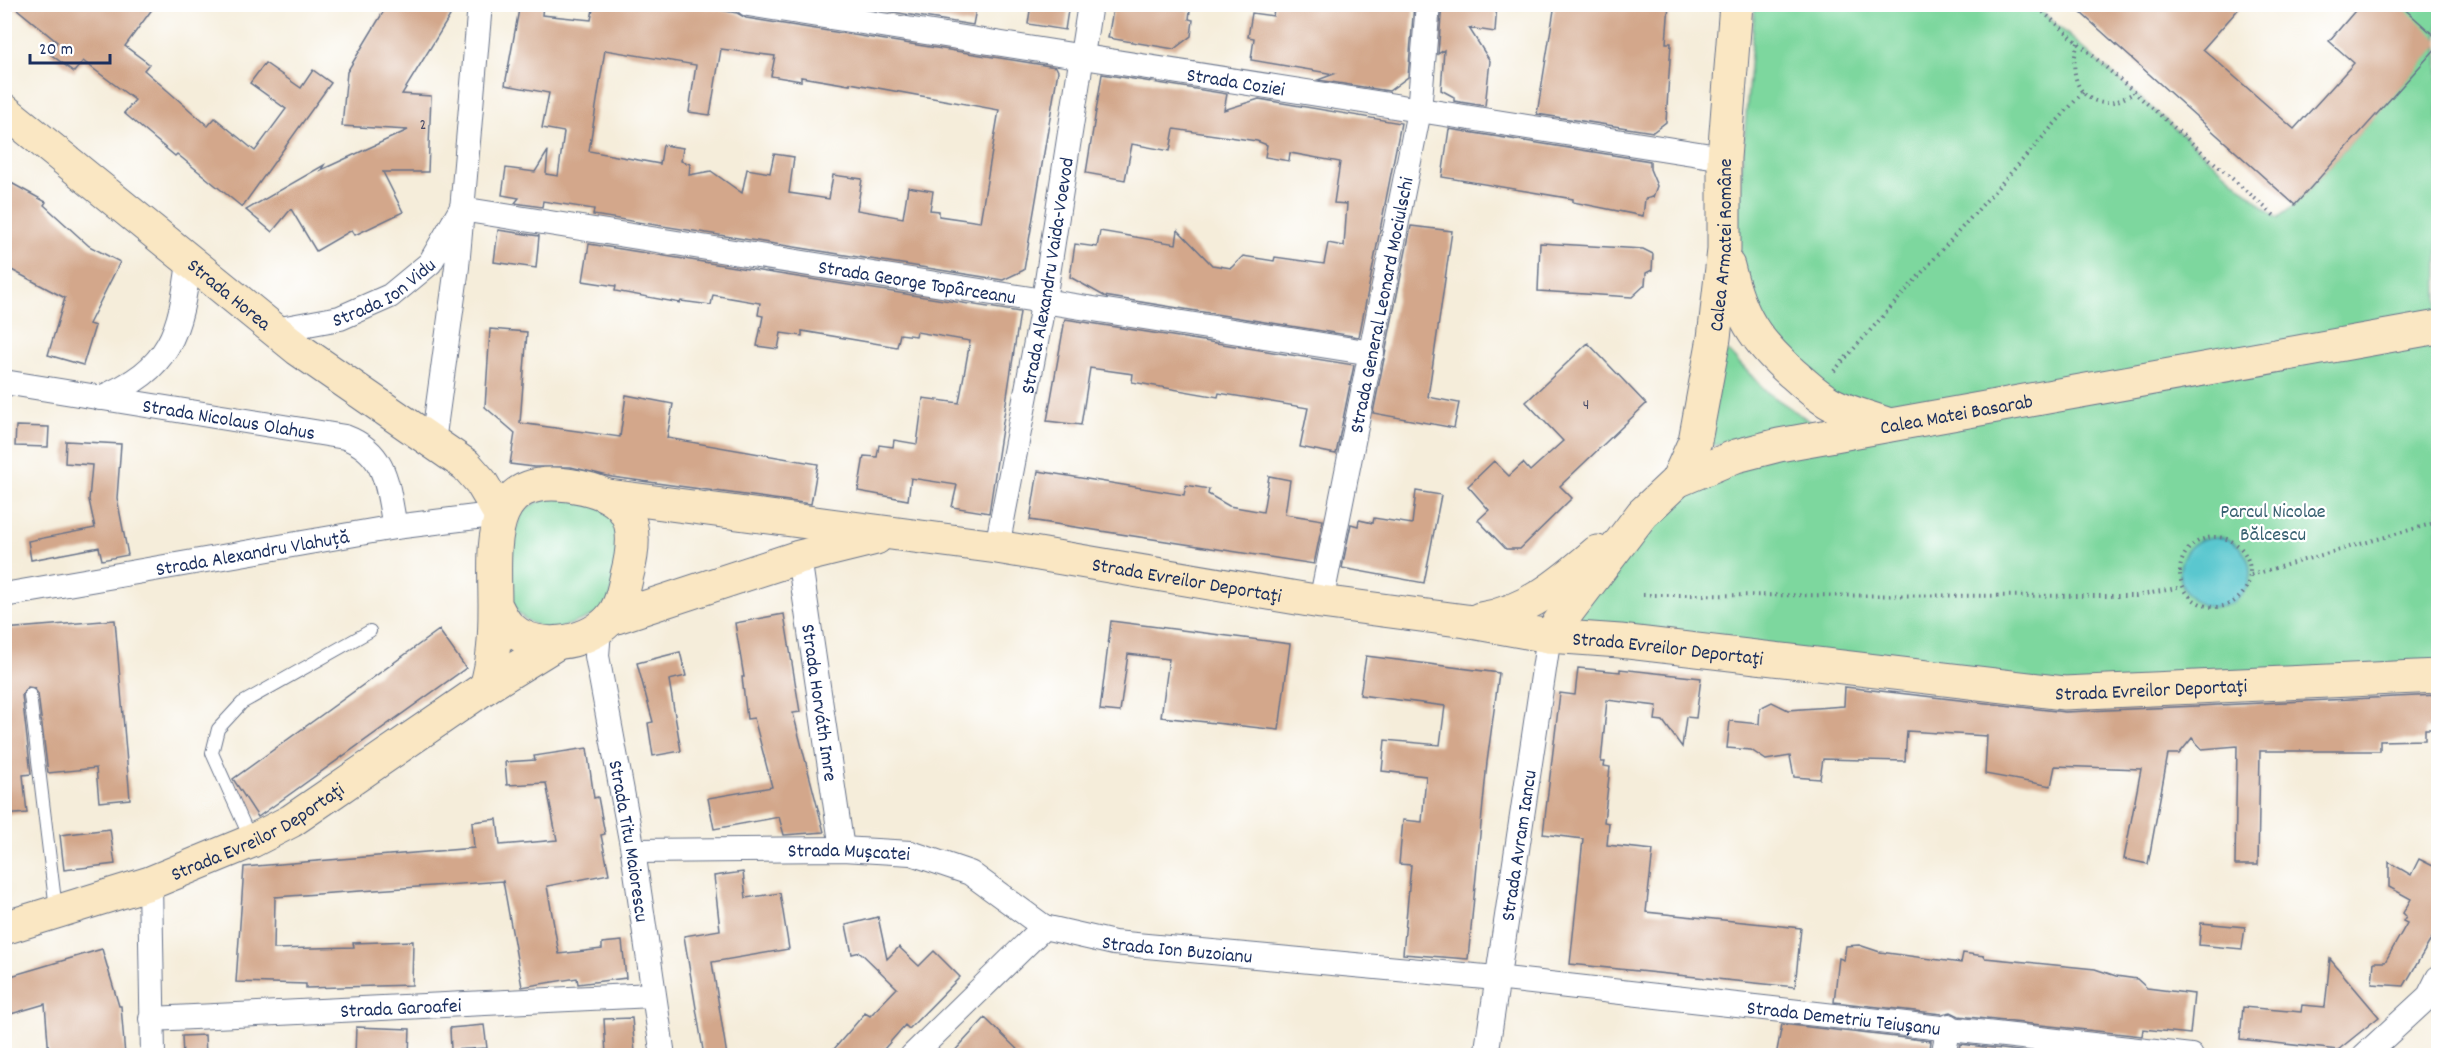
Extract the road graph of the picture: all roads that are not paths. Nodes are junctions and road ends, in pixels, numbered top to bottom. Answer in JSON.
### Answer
{"nodes":[{"id":1,"x":480,"y":4,"type":"edge"},
{"id":2,"x":748,"y":4,"type":"edge"},
{"id":3,"x":1090,"y":4,"type":"edge"},
{"id":4,"x":1428,"y":4,"type":"edge"},
{"id":5,"x":1736,"y":4,"type":"edge"},
{"id":6,"x":1081,"y":57,"type":"junction"},
{"id":7,"x":4,"y":110,"type":"edge"},
{"id":8,"x":1419,"y":111,"type":"junction"},
{"id":9,"x":1724,"y":158,"type":"junction"},
{"id":10,"x":461,"y":209,"type":"junction"},
{"id":11,"x":1724,"y":250,"type":"junction"},
{"id":12,"x":189,"y":262,"type":"junction"},
{"id":13,"x":1044,"y":300,"type":"junction"},
{"id":14,"x":2439,"y":327,"type":"edge"},
{"id":15,"x":275,"y":330,"type":"junction"},
{"id":16,"x":1372,"y":353,"type":"junction"},
{"id":17,"x":4,"y":382,"type":"edge"},
{"id":18,"x":100,"y":398,"type":"junction"},
{"id":19,"x":1890,"y":425,"type":"junction"},
{"id":20,"x":433,"y":442,"type":"junction"},
{"id":21,"x":466,"y":465,"type":"junction"},
{"id":22,"x":1677,"y":481,"type":"junction"},
{"id":23,"x":554,"y":483,"type":"junction"},
{"id":24,"x":609,"y":496,"type":"junction"},
{"id":25,"x":500,"y":514,"type":"junction"},
{"id":26,"x":1642,"y":514,"type":"junction"},
{"id":27,"x":395,"y":527,"type":"junction"},
{"id":28,"x":901,"y":534,"type":"junction"},
{"id":29,"x":998,"y":547,"type":"junction"},
{"id":30,"x":798,"y":557,"type":"junction"},
{"id":31,"x":4,"y":595,"type":"edge"},
{"id":32,"x":1321,"y":602,"type":"junction"},
{"id":33,"x":495,"y":604,"type":"junction"},
{"id":34,"x":1466,"y":621,"type":"junction"},
{"id":35,"x":604,"y":624,"type":"junction"},
{"id":36,"x":370,"y":632,"type":"dead end"},
{"id":37,"x":1549,"y":636,"type":"junction"},
{"id":38,"x":557,"y":643,"type":"junction"},
{"id":39,"x":2439,"y":676,"type":"edge"},
{"id":40,"x":486,"y":687,"type":"junction"},
{"id":41,"x":30,"y":695,"type":"dead end"},
{"id":42,"x":252,"y":841,"type":"junction"},
{"id":43,"x":842,"y":849,"type":"junction"},
{"id":44,"x":633,"y":851,"type":"junction"},
{"id":45,"x":150,"y":883,"type":"junction"},
{"id":46,"x":56,"y":910,"type":"junction"},
{"id":47,"x":1044,"y":927,"type":"junction"},
{"id":48,"x":4,"y":928,"type":"edge"},
{"id":49,"x":1496,"y":978,"type":"junction"},
{"id":50,"x":2439,"y":978,"type":"edge"},
{"id":51,"x":653,"y":995,"type":"junction"},
{"id":52,"x":151,"y":1019,"type":"junction"},
{"id":53,"x":1949,"y":1026,"type":"junction"},
{"id":54,"x":153,"y":1056,"type":"edge"},
{"id":55,"x":663,"y":1056,"type":"edge"},
{"id":56,"x":912,"y":1056,"type":"edge"},
{"id":57,"x":1486,"y":1056,"type":"edge"},
{"id":58,"x":1943,"y":1056,"type":"edge"},
{"id":59,"x":2191,"y":1056,"type":"edge"},
{"id":60,"x":2364,"y":1056,"type":"edge"}],
"edges":[{"from":1,"to":10,"type":"street","name":"Strada Ion Vidu"},
{"from":2,"to":6,"type":"street","name":"Strada Coziei"},
{"from":3,"to":6,"type":"street","name":"Strada Alexandru Vaida-Voevod"},
{"from":4,"to":8,"type":"street","name":"Strada General Leonard Mociulschi"},
{"from":5,"to":9,"type":"main road","name":"Calea Armatei Române"},
{"from":6,"to":8,"type":"street","name":"Strada Coziei"},
{"from":6,"to":13,"type":"street","name":"Strada Alexandru Vaida-Voevod"},
{"from":7,"to":12,"type":"main road","name":"Strada Horea"},
{"from":8,"to":9,"type":"street","name":"Strada Coziei"},
{"from":8,"to":16,"type":"street","name":"Strada General Leonard Mociulschi"},
{"from":9,"to":11,"type":"main road","name":"Calea Armatei Române"},
{"from":10,"to":13,"type":"street","name":"Strada George Topârceanu"},
{"from":10,"to":15,"type":"street","name":"Strada Ion Vidu"},
{"from":10,"to":20,"type":"street","name":"Strada Ion Vidu"},
{"from":11,"to":19,"type":"main road"},
{"from":11,"to":22,"type":"main road","name":"Calea Armatei Române"},
{"from":12,"to":15,"type":"main road","name":"Strada Horea"},
{"from":12,"to":18,"type":"street"},
{"from":13,"to":16,"type":"street","name":"Strada George Topârceanu"},
{"from":13,"to":29,"type":"street","name":"Strada Alexandru Vaida-Voevod"},
{"from":14,"to":19,"type":"main road","name":"Calea Matei Basarab"},
{"from":15,"to":20,"type":"main road","name":"Strada Horea"},
{"from":16,"to":32,"type":"street","name":"Strada General Leonard Mociulschi"},
{"from":17,"to":18,"type":"street","name":"Strada Nicolaus Olahus"},
{"from":18,"to":27,"type":"street","name":"Strada Nicolaus Olahus"},
{"from":19,"to":22,"type":"main road","name":"Calea Matei Basarab"},
{"from":20,"to":21,"type":"main road","name":"Strada Horea"},
{"from":21,"to":23,"type":"main road","name":"Strada Horea"},
{"from":21,"to":25,"type":"main road","name":"Strada Horea"},
{"from":22,"to":26,"type":"main road","name":"Calea Matei Basarab"},
{"from":23,"to":24,"type":"main road"},
{"from":23,"to":25,"type":"main road"},
{"from":24,"to":28,"type":"main road","name":"Strada Evreilor Deportaţi"},
{"from":24,"to":35,"type":"main road"},
{"from":25,"to":27,"type":"street","name":"Strada Alexandru Vlahuță"},
{"from":25,"to":33,"type":"main road"},
{"from":26,"to":34,"type":"main road"},
{"from":26,"to":37,"type":"main road","name":"Calea Matei Basarab"},
{"from":27,"to":31,"type":"street","name":"Strada Alexandru Vlahuță"},
{"from":28,"to":29,"type":"main road","name":"Strada Evreilor Deportaţi"},
{"from":28,"to":30,"type":"main road","name":"Strada Evreilor Deportaţi"},
{"from":29,"to":32,"type":"main road","name":"Strada Evreilor Deportaţi"},
{"from":30,"to":35,"type":"main road","name":"Strada Evreilor Deportaţi"},
{"from":30,"to":43,"type":"street","name":"Strada Horváth Imre"},
{"from":32,"to":34,"type":"main road","name":"Strada Evreilor Deportaţi"},
{"from":33,"to":38,"type":"main road"},
{"from":33,"to":40,"type":"main road"},
{"from":34,"to":37,"type":"main road","name":"Strada Evreilor Deportaţi"},
{"from":35,"to":38,"type":"main road"},
{"from":35,"to":44,"type":"street","name":"Strada Titu Maiorescu"},
{"from":36,"to":42,"type":"lane"},
{"from":37,"to":39,"type":"main road","name":"Strada Evreilor Deportaţi"},
{"from":37,"to":49,"type":"street","name":"Strada Avram Iancu"},
{"from":38,"to":40,"type":"main road","name":"Strada Evreilor Deportaţi"},
{"from":40,"to":42,"type":"main road","name":"Strada Evreilor Deportaţi"},
{"from":41,"to":46,"type":"lane"},
{"from":42,"to":45,"type":"main road","name":"Strada Evreilor Deportaţi"},
{"from":43,"to":44,"type":"street","name":"Strada Mușcatei"},
{"from":43,"to":47,"type":"street","name":"Strada Mușcatei"},
{"from":44,"to":51,"type":"street","name":"Strada Titu Maiorescu"},
{"from":45,"to":46,"type":"main road","name":"Strada Evreilor Deportaţi"},
{"from":45,"to":52,"type":"street"},
{"from":46,"to":48,"type":"main road","name":"Strada Evreilor Deportaţi"},
{"from":47,"to":49,"type":"street","name":"Strada Ion Buzoianu"},
{"from":47,"to":56,"type":"street"},
{"from":49,"to":53,"type":"street","name":"Strada Demetriu Teiușanu"},
{"from":49,"to":57,"type":"street","name":"Strada Avram Iancu"},
{"from":50,"to":60,"type":"street"},
{"from":51,"to":52,"type":"street","name":"Strada Garoafei"},
{"from":51,"to":55,"type":"street","name":"Strada Titu Maiorescu"},
{"from":52,"to":54,"type":"street"},
{"from":53,"to":58,"type":"street"},
{"from":53,"to":59,"type":"street","name":"Strada Demetriu Teiușanu"}]}
